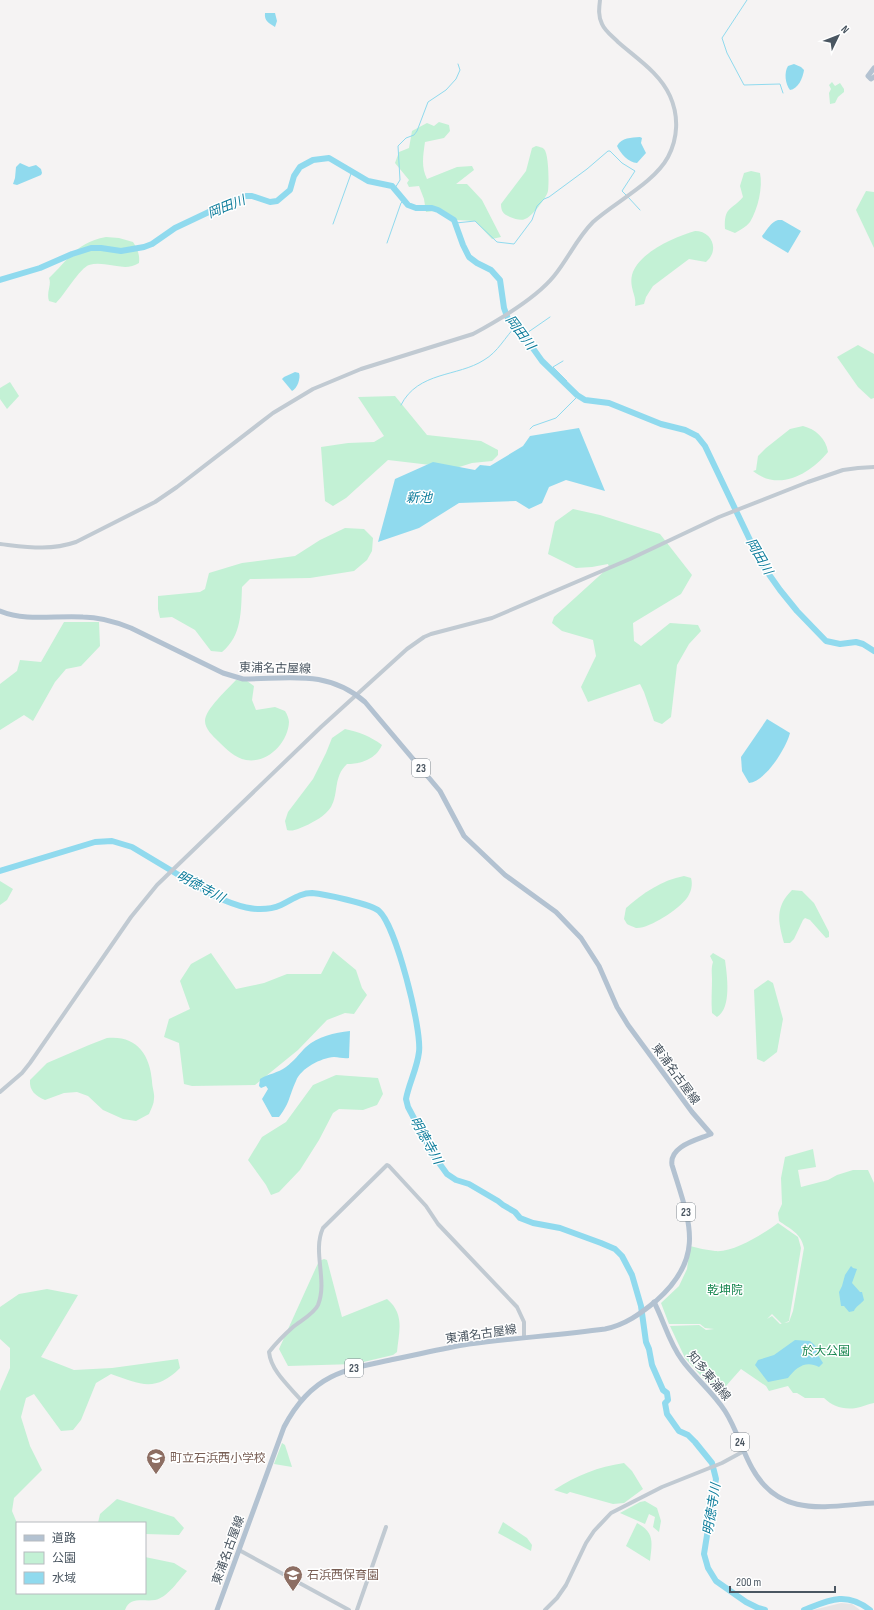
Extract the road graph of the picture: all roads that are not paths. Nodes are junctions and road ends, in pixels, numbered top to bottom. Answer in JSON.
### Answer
{"nodes":[{"id":1,"x":600,"y":0,"type":"edge"},
{"id":2,"x":874,"y":68,"type":"edge"},
{"id":3,"x":874,"y":77,"type":"edge"},
{"id":4,"x":874,"y":467,"type":"edge"},
{"id":5,"x":0,"y":544,"type":"edge"},
{"id":6,"x":0,"y":611,"type":"edge"},
{"id":7,"x":357,"y":695,"type":"junction"},
{"id":8,"x":0,"y":1092,"type":"edge"},
{"id":9,"x":654,"y":1302,"type":"junction"},
{"id":10,"x":524,"y":1338,"type":"junction"},
{"id":11,"x":301,"y":1400,"type":"junction"},
{"id":12,"x":744,"y":1451,"type":"junction"},
{"id":13,"x":874,"y":1503,"type":"edge"},
{"id":14,"x":386,"y":1527,"type":"dead end"},
{"id":15,"x":239,"y":1550,"type":"junction"},
{"id":16,"x":217,"y":1610,"type":"edge"},
{"id":17,"x":349,"y":1610,"type":"edge"},
{"id":18,"x":357,"y":1610,"type":"edge"},
{"id":19,"x":545,"y":1610,"type":"edge"}],
"edges":[{"from":1,"to":5,"type":"street"},
{"from":2,"to":3,"type":"main road"},
{"from":4,"to":7,"type":"street"},
{"from":6,"to":7,"type":"main road","name":"東浦名古屋線","number":"23"},
{"from":7,"to":8,"type":"street"},
{"from":7,"to":9,"type":"main road","name":"東浦名古屋線","number":"23"},
{"from":9,"to":10,"type":"main road","name":"東浦名古屋線","number":"23"},
{"from":9,"to":12,"type":"main road","name":"知多東浦線","number":"24"},
{"from":10,"to":11,"type":"main road","name":"東浦名古屋線","number":"23"},
{"from":10,"to":11,"type":"street"},
{"from":11,"to":15,"type":"main road","name":"東浦名古屋線","number":"23"},
{"from":12,"to":13,"type":"main road","name":"知多東浦線","number":"24"},
{"from":12,"to":19,"type":"street"},
{"from":14,"to":18,"type":"street"},
{"from":15,"to":16,"type":"main road","name":"東浦名古屋線","number":"23"},
{"from":15,"to":17,"type":"street"}]}
